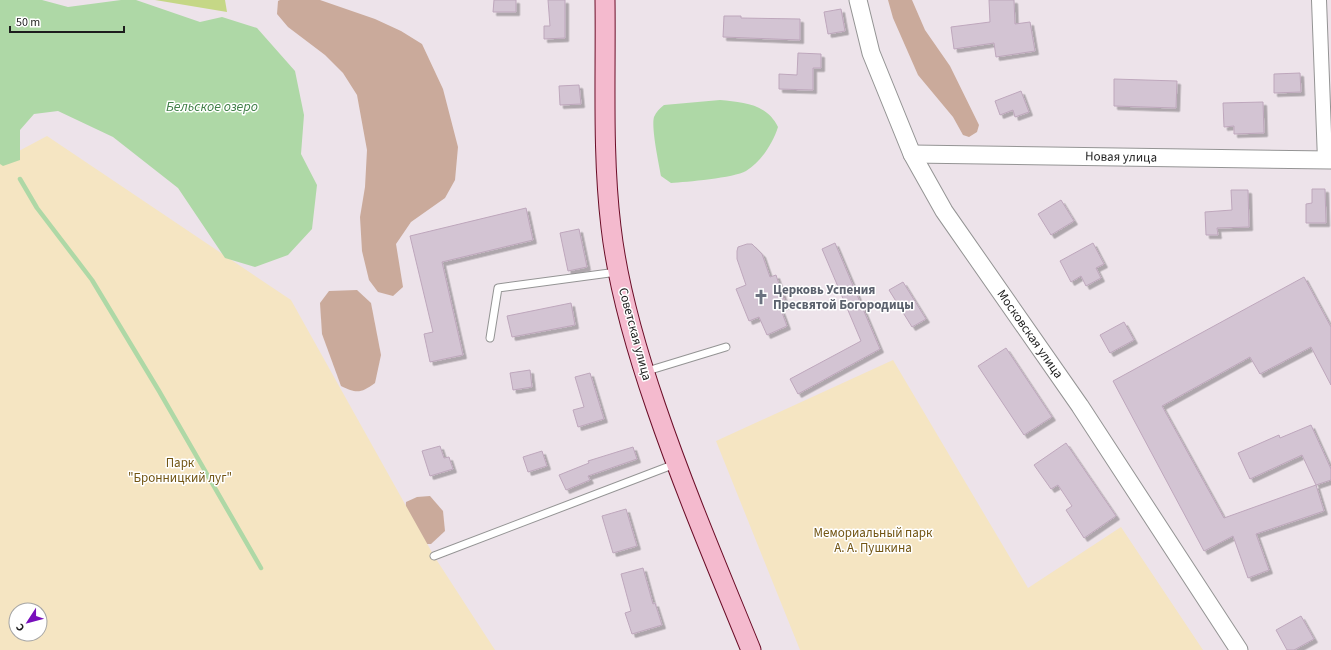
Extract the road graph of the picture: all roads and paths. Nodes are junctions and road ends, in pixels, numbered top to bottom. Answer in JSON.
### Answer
{"nodes":[{"id":1,"x":605,"y":0,"type":"edge"},
{"id":2,"x":858,"y":0,"type":"edge"},
{"id":3,"x":1319,"y":0,"type":"edge"},
{"id":4,"x":912,"y":154,"type":"junction"},
{"id":5,"x":1328,"y":160,"type":"edge"},
{"id":6,"x":619,"y":272,"type":"junction"},
{"id":7,"x":490,"y":338,"type":"dead end"},
{"id":8,"x":726,"y":347,"type":"dead end"},
{"id":9,"x":644,"y":372,"type":"junction"},
{"id":10,"x":676,"y":464,"type":"junction"},
{"id":11,"x":434,"y":556,"type":"dead end"},
{"id":12,"x":751,"y":650,"type":"edge"},
{"id":13,"x":1239,"y":650,"type":"edge"}],
"edges":[{"from":1,"to":6,"type":"main road","name":"Советская улица"},
{"from":2,"to":4,"type":"street","name":"Московская улица"},
{"from":3,"to":5,"type":"street"},
{"from":4,"to":5,"type":"street","name":"Новая улица"},
{"from":4,"to":13,"type":"street","name":"Московская улица"},
{"from":6,"to":7,"type":"lane"},
{"from":6,"to":9,"type":"main road","name":"Советская улица"},
{"from":8,"to":9,"type":"lane"},
{"from":9,"to":10,"type":"main road","name":"Советская улица"},
{"from":10,"to":11,"type":"lane"},
{"from":10,"to":12,"type":"main road","name":"Советская улица"}]}
